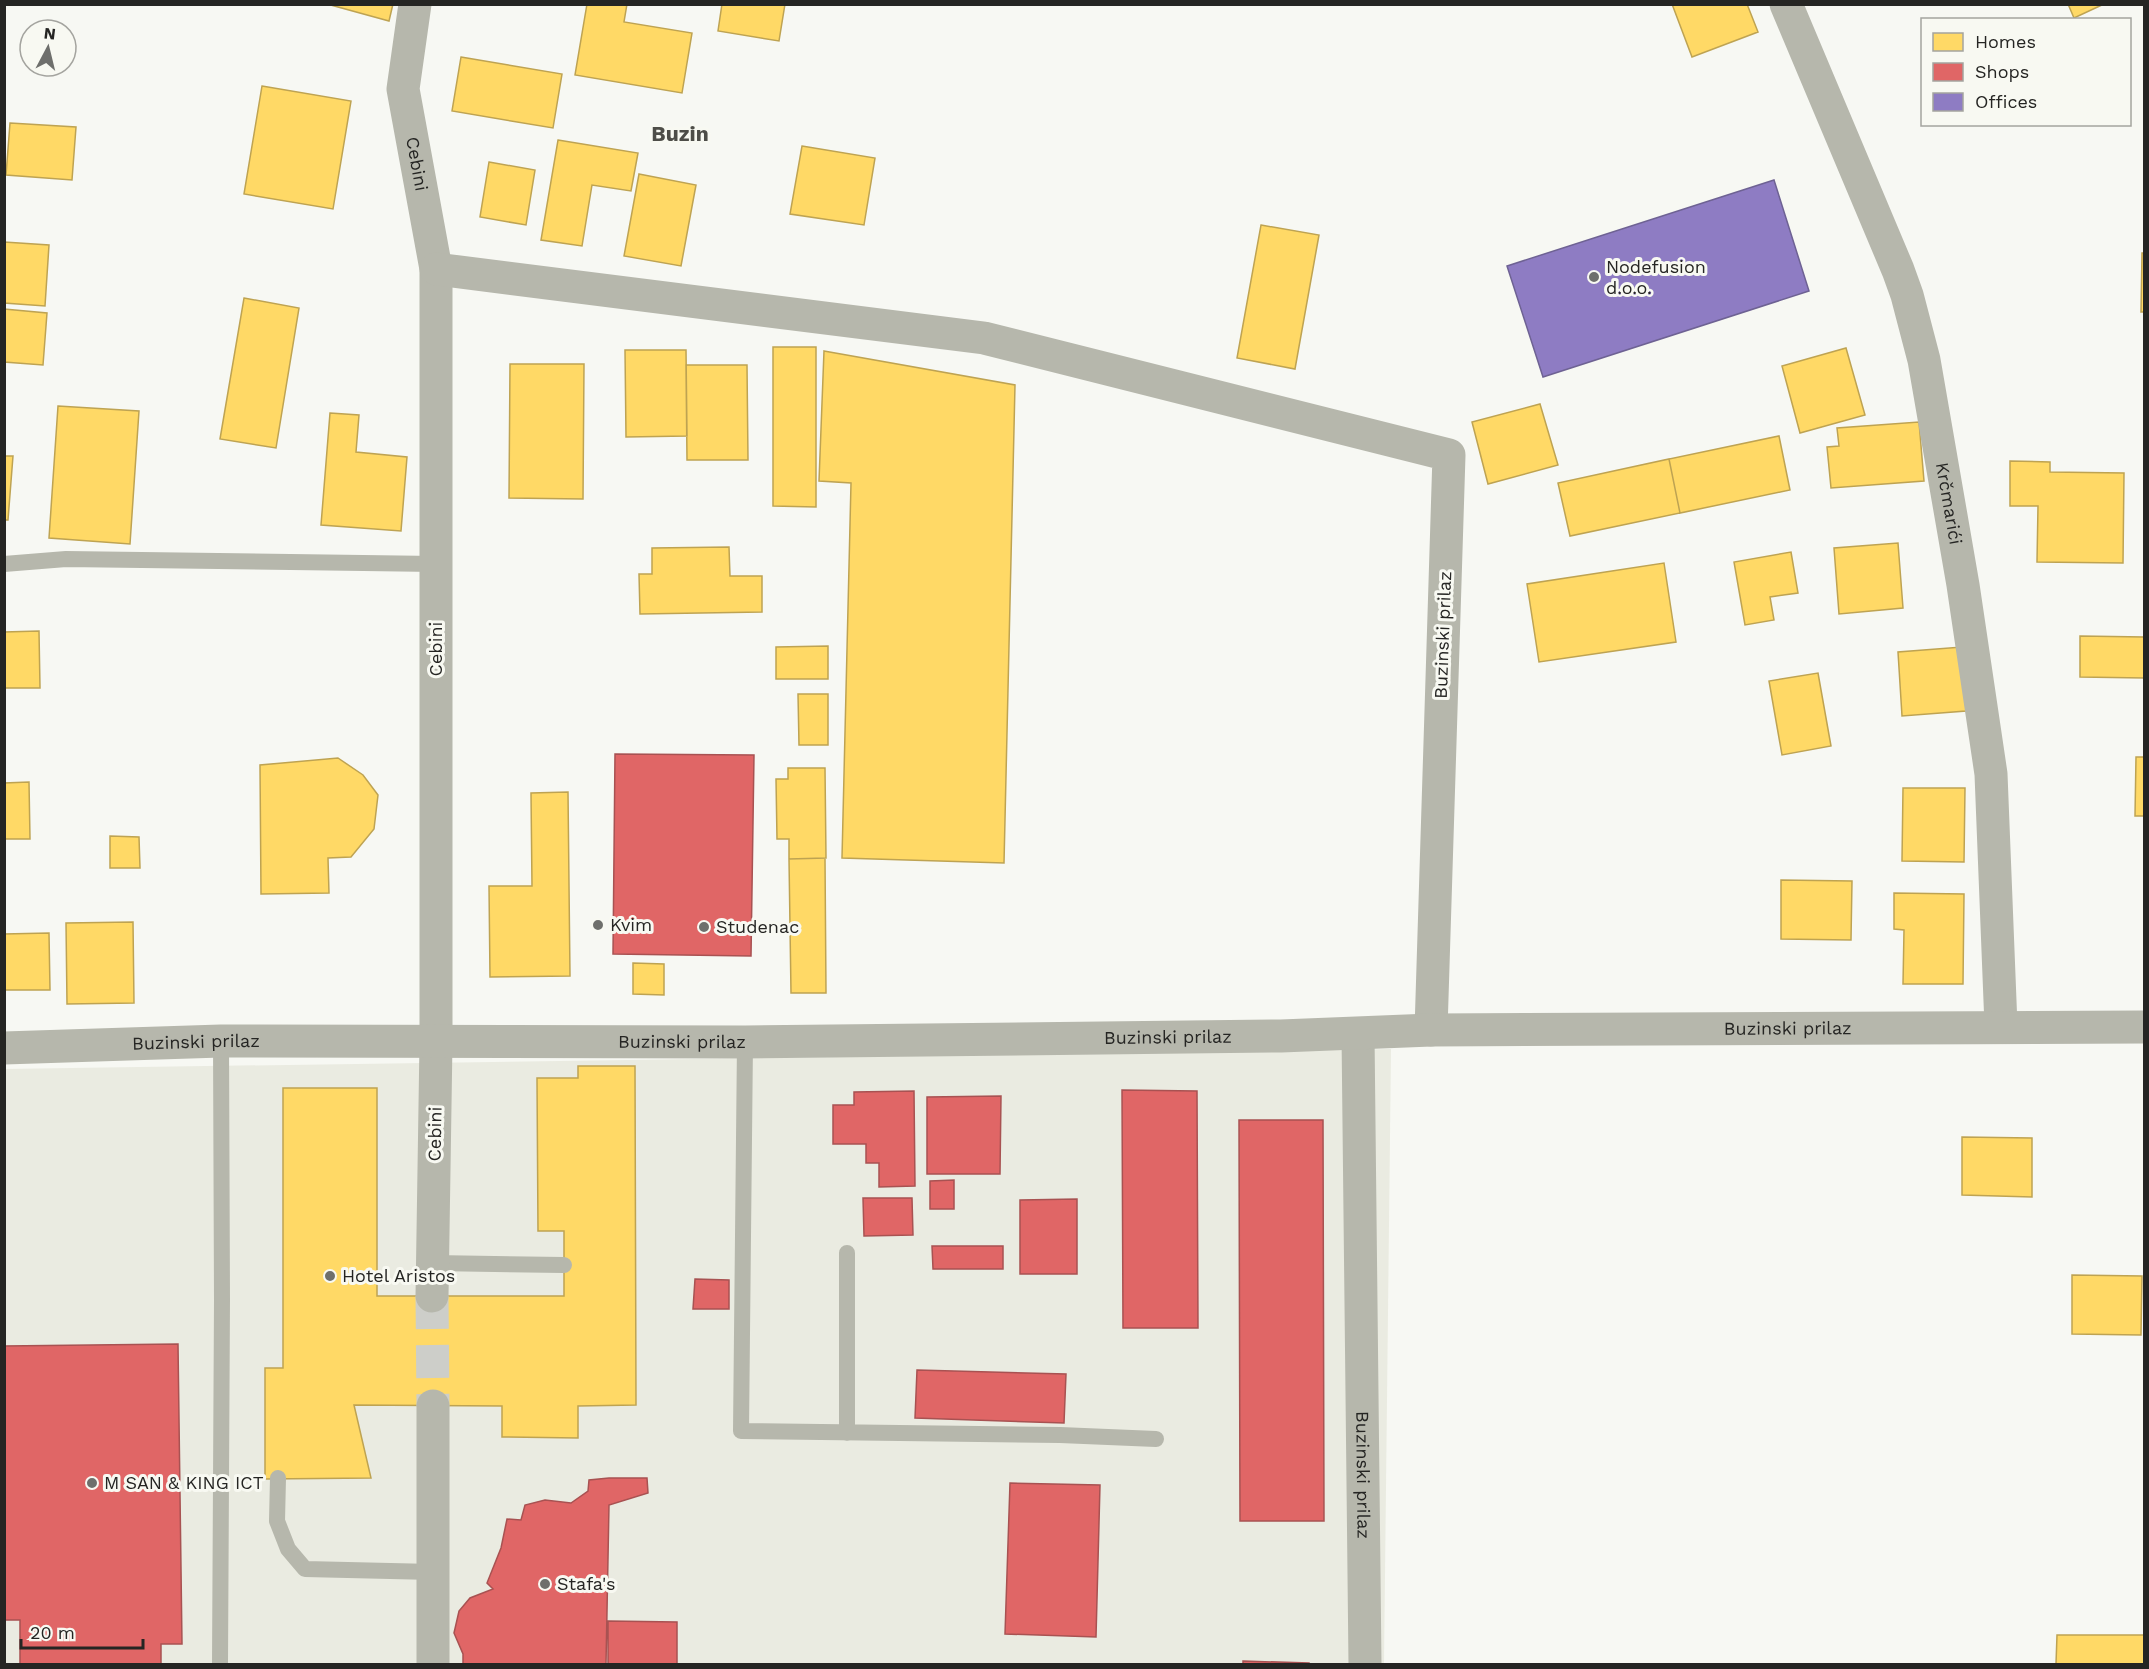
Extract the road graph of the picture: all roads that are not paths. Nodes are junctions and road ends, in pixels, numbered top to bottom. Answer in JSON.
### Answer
{"nodes":[{"id":1,"x":415,"y":4,"type":"edge"},
{"id":2,"x":1785,"y":4,"type":"edge"},
{"id":3,"x":436,"y":269,"type":"junction"},
{"id":4,"x":4,"y":564,"type":"edge"},
{"id":5,"x":436,"y":564,"type":"junction"},
{"id":6,"x":2001,"y":1026,"type":"junction"},
{"id":7,"x":2145,"y":1027,"type":"edge"},
{"id":8,"x":1431,"y":1030,"type":"junction"},
{"id":9,"x":1358,"y":1034,"type":"junction"},
{"id":10,"x":221,"y":1041,"type":"junction"},
{"id":11,"x":436,"y":1042,"type":"junction"},
{"id":12,"x":745,"y":1042,"type":"junction"},
{"id":13,"x":4,"y":1048,"type":"edge"},
{"id":14,"x":847,"y":1253,"type":"dead end"},
{"id":15,"x":433,"y":1263,"type":"junction"},
{"id":16,"x":564,"y":1265,"type":"dead end"},
{"id":17,"x":432,"y":1296,"type":"tunnel mouth"},
{"id":18,"x":434,"y":1406,"type":"tunnel mouth"},
{"id":19,"x":848,"y":1433,"type":"junction"},
{"id":20,"x":1156,"y":1439,"type":"dead end"},
{"id":21,"x":278,"y":1478,"type":"dead end"},
{"id":22,"x":433,"y":1572,"type":"junction"},
{"id":23,"x":220,"y":1665,"type":"edge"},
{"id":24,"x":433,"y":1665,"type":"edge"},
{"id":25,"x":1365,"y":1665,"type":"edge"}],
"edges":[{"from":1,"to":3,"type":"street","name":"Cebini"},
{"from":2,"to":6,"type":"street","name":"Krčmarići"},
{"from":3,"to":5,"type":"street","name":"Cebini"},
{"from":3,"to":8,"type":"street","name":"Buzinski prilaz"},
{"from":4,"to":5,"type":"lane"},
{"from":5,"to":11,"type":"street","name":"Cebini"},
{"from":6,"to":7,"type":"street","name":"Buzinski prilaz"},
{"from":6,"to":8,"type":"street","name":"Buzinski prilaz"},
{"from":8,"to":9,"type":"street","name":"Buzinski prilaz"},
{"from":9,"to":12,"type":"street","name":"Buzinski prilaz"},
{"from":9,"to":25,"type":"street","name":"Buzinski prilaz"},
{"from":10,"to":11,"type":"street","name":"Buzinski prilaz"},
{"from":10,"to":13,"type":"street","name":"Buzinski prilaz"},
{"from":10,"to":23,"type":"lane"},
{"from":11,"to":12,"type":"street","name":"Buzinski prilaz"},
{"from":11,"to":15,"type":"street","name":"Cebini"},
{"from":12,"to":19,"type":"lane"},
{"from":14,"to":19,"type":"lane"},
{"from":15,"to":16,"type":"lane"},
{"from":15,"to":17,"type":"street","name":"Cebini"},
{"from":18,"to":22,"type":"street"},
{"from":19,"to":20,"type":"lane"},
{"from":21,"to":22,"type":"lane"},
{"from":22,"to":24,"type":"street"}]}
